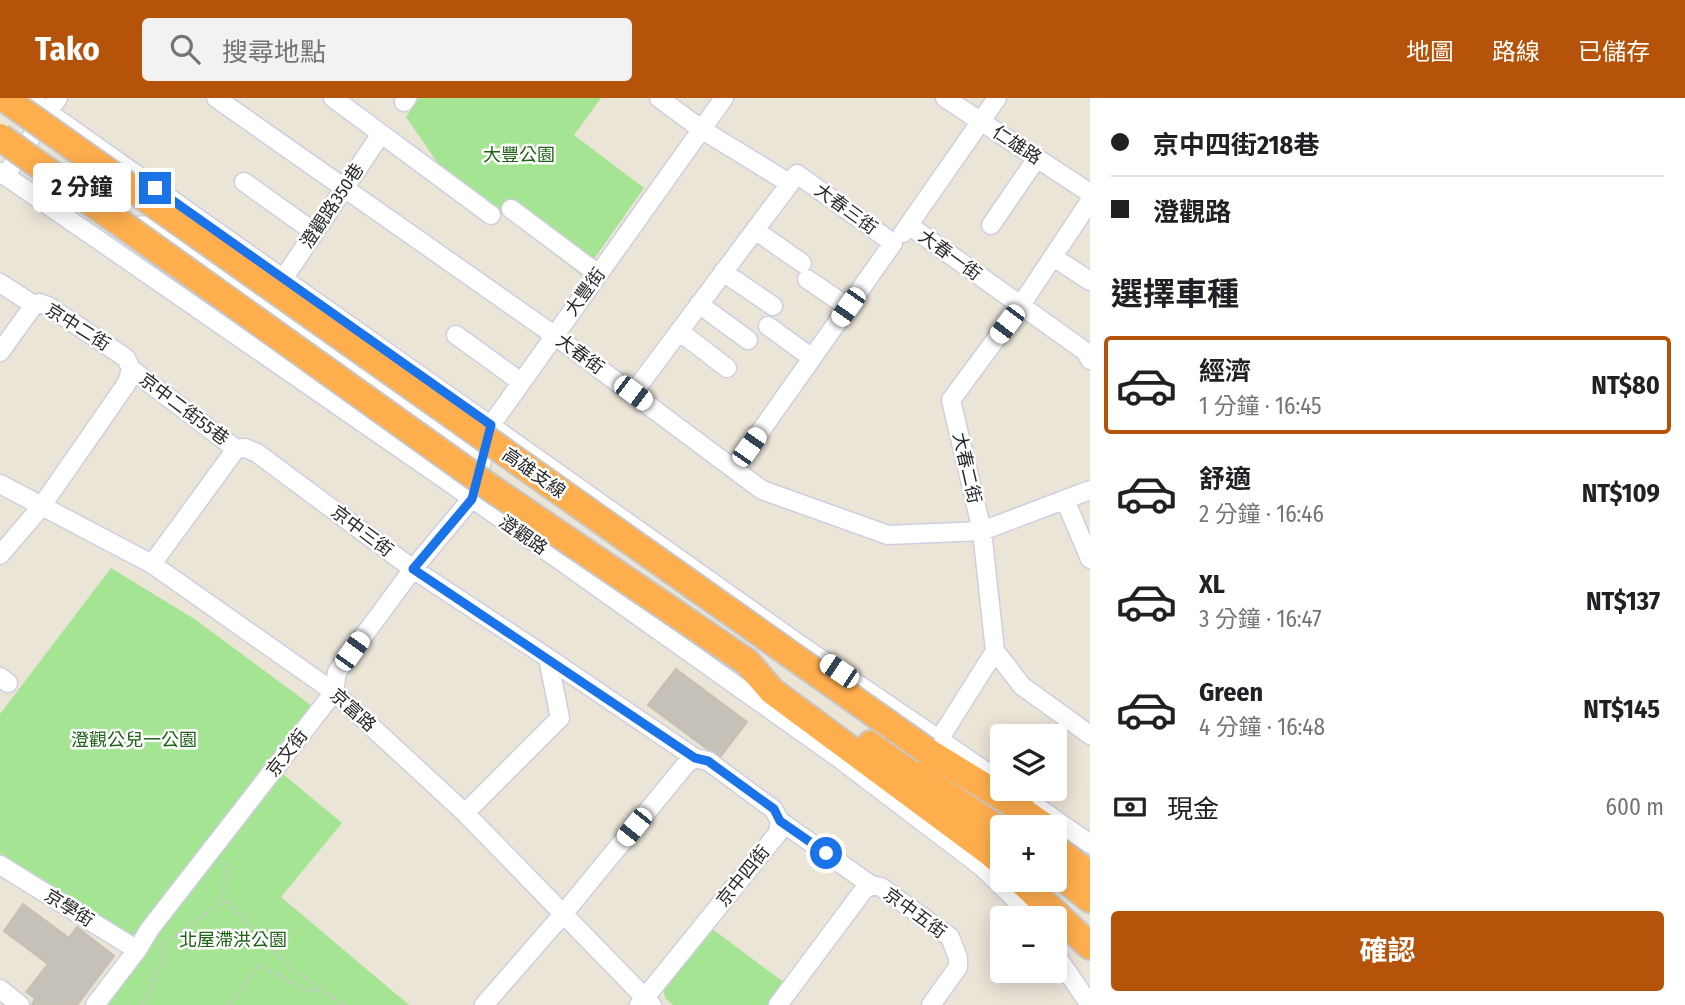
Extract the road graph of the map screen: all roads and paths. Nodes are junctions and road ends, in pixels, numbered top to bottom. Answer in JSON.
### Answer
{"nodes":[{"id":1,"x":4,"y":98,"type":"edge"},
{"id":2,"x":28,"y":98,"type":"edge"},
{"id":3,"x":216,"y":98,"type":"edge"},
{"id":4,"x":333,"y":98,"type":"edge"},
{"id":5,"x":659,"y":98,"type":"edge"},
{"id":6,"x":724,"y":98,"type":"edge"},
{"id":7,"x":945,"y":98,"type":"edge"},
{"id":8,"x":997,"y":98,"type":"edge"},
{"id":9,"x":53,"y":105,"type":"edge"},
{"id":10,"x":980,"y":121,"type":"junction"},
{"id":11,"x":701,"y":130,"type":"junction"},
{"id":12,"x":381,"y":134,"type":"junction"},
{"id":13,"x":0,"y":137,"type":"edge"},
{"id":14,"x":1037,"y":158,"type":"junction"},
{"id":15,"x":3,"y":174,"type":"edge"},
{"id":16,"x":244,"y":182,"type":"dead end"},
{"id":17,"x":789,"y":183,"type":"junction"},
{"id":18,"x":344,"y":188,"type":"junction"},
{"id":19,"x":1090,"y":193,"type":"edge"},
{"id":20,"x":1090,"y":201,"type":"edge"},
{"id":21,"x":511,"y":209,"type":"dead end"},
{"id":22,"x":491,"y":215,"type":"dead end"},
{"id":23,"x":991,"y":225,"type":"dead end"},
{"id":24,"x":78,"y":226,"type":"junction"},
{"id":25,"x":909,"y":226,"type":"junction"},
{"id":26,"x":755,"y":230,"type":"junction"},
{"id":27,"x":314,"y":232,"type":"junction"},
{"id":28,"x":894,"y":243,"type":"junction"},
{"id":29,"x":1054,"y":257,"type":"junction"},
{"id":30,"x":723,"y":272,"type":"junction"},
{"id":31,"x":598,"y":274,"type":"junction"},
{"id":32,"x":284,"y":279,"type":"junction"},
{"id":33,"x":1090,"y":281,"type":"edge"},
{"id":34,"x":0,"y":283,"type":"edge"},
{"id":35,"x":699,"y":304,"type":"junction"},
{"id":36,"x":34,"y":305,"type":"junction"},
{"id":37,"x":1021,"y":305,"type":"junction"},
{"id":38,"x":773,"y":306,"type":"dead end"},
{"id":39,"x":848,"y":307,"type":"junction"},
{"id":40,"x":768,"y":326,"type":"dead end"},
{"id":41,"x":679,"y":331,"type":"junction"},
{"id":42,"x":456,"y":335,"type":"dead end"},
{"id":43,"x":554,"y":335,"type":"junction"},
{"id":44,"x":748,"y":340,"type":"dead end"},
{"id":45,"x":0,"y":352,"type":"edge"},
{"id":46,"x":812,"y":358,"type":"junction"},
{"id":47,"x":1090,"y":360,"type":"edge"},
{"id":48,"x":727,"y":368,"type":"dead end"},
{"id":49,"x":131,"y":369,"type":"junction"},
{"id":50,"x":521,"y":383,"type":"junction"},
{"id":51,"x":633,"y":393,"type":"junction"},
{"id":52,"x":491,"y":425,"type":"junction"},
{"id":53,"x":236,"y":449,"type":"junction"},
{"id":54,"x":482,"y":458,"type":"junction"},
{"id":55,"x":734,"y":469,"type":"junction"},
{"id":56,"x":0,"y":484,"type":"edge"},
{"id":57,"x":1090,"y":490,"type":"edge"},
{"id":58,"x":472,"y":499,"type":"junction"},
{"id":59,"x":1065,"y":500,"type":"junction"},
{"id":60,"x":41,"y":507,"type":"junction"},
{"id":61,"x":982,"y":531,"type":"junction"},
{"id":62,"x":0,"y":555,"type":"edge"},
{"id":63,"x":1090,"y":559,"type":"edge"},
{"id":64,"x":152,"y":564,"type":"junction"},
{"id":65,"x":413,"y":569,"type":"junction"},
{"id":66,"x":995,"y":651,"type":"junction"},
{"id":67,"x":548,"y":658,"type":"junction"},
{"id":68,"x":747,"y":662,"type":"junction"},
{"id":69,"x":334,"y":692,"type":"junction"},
{"id":70,"x":1090,"y":735,"type":"edge"},
{"id":71,"x":933,"y":745,"type":"junction"},
{"id":72,"x":695,"y":758,"type":"junction"},
{"id":73,"x":990,"y":776,"type":"edge"},
{"id":74,"x":1029,"y":801,"type":"edge"},
{"id":75,"x":465,"y":813,"type":"junction"},
{"id":76,"x":1013,"y":815,"type":"edge"},
{"id":77,"x":1029,"y":815,"type":"edge"},
{"id":78,"x":780,"y":821,"type":"junction"},
{"id":79,"x":990,"y":823,"type":"edge"},
{"id":80,"x":1067,"y":842,"type":"edge"},
{"id":81,"x":1090,"y":844,"type":"edge"},
{"id":82,"x":210,"y":850,"type":"junction"},
{"id":83,"x":990,"y":853,"type":"edge"},
{"id":84,"x":1067,"y":857,"type":"edge"},
{"id":85,"x":1090,"y":858,"type":"edge"},
{"id":86,"x":0,"y":865,"type":"edge"},
{"id":87,"x":1090,"y":874,"type":"edge"},
{"id":88,"x":1067,"y":881,"type":"edge"},
{"id":89,"x":872,"y":885,"type":"junction"},
{"id":90,"x":1090,"y":899,"type":"edge"},
{"id":91,"x":222,"y":902,"type":"junction"},
{"id":92,"x":1027,"y":906,"type":"edge"},
{"id":93,"x":564,"y":913,"type":"junction"},
{"id":94,"x":149,"y":930,"type":"junction"},
{"id":95,"x":1067,"y":931,"type":"edge"},
{"id":96,"x":1067,"y":942,"type":"edge"},
{"id":97,"x":162,"y":945,"type":"junction"},
{"id":98,"x":1090,"y":946,"type":"edge"},
{"id":99,"x":137,"y":950,"type":"junction"},
{"id":100,"x":1090,"y":966,"type":"edge"},
{"id":101,"x":1067,"y":971,"type":"edge"},
{"id":102,"x":0,"y":989,"type":"edge"},
{"id":103,"x":321,"y":989,"type":"junction"},
{"id":104,"x":1087,"y":1000,"type":"edge"},
{"id":105,"x":645,"y":1003,"type":"edge"},
{"id":106,"x":20,"y":1005,"type":"edge"},
{"id":107,"x":95,"y":1005,"type":"edge"},
{"id":108,"x":142,"y":1005,"type":"edge"},
{"id":109,"x":229,"y":1005,"type":"edge"},
{"id":110,"x":343,"y":1005,"type":"edge"},
{"id":111,"x":484,"y":1005,"type":"edge"},
{"id":112,"x":778,"y":1005,"type":"edge"},
{"id":113,"x":931,"y":1005,"type":"edge"}],
"edges":[{"from":1,"to":71,"type":"highway","name":"高雄支線","bridge":true},
{"from":2,"to":9,"type":"street"},
{"from":3,"to":18,"type":"street","name":"大春街"},
{"from":4,"to":12,"type":"street"},
{"from":5,"to":11,"type":"street"},
{"from":6,"to":11,"type":"street","name":"大豐街"},
{"from":7,"to":10,"type":"street","name":"仁雄路"},
{"from":8,"to":10,"type":"street"},
{"from":9,"to":15,"type":"street"},
{"from":9,"to":32,"type":"street"},
{"from":10,"to":14,"type":"street","name":"仁雄路"},
{"from":10,"to":25,"type":"street"},
{"from":11,"to":17,"type":"street"},
{"from":11,"to":31,"type":"street","name":"大豐街"},
{"from":12,"to":18,"type":"street","name":"澄觀路350巷"},
{"from":12,"to":22,"type":"street"},
{"from":13,"to":68,"type":"highway","name":"高雄支線","bridge":true},
{"from":14,"to":19,"type":"street","name":"仁雄路"},
{"from":14,"to":23,"type":"street"},
{"from":15,"to":24,"type":"street","name":"澄觀路"},
{"from":16,"to":27,"type":"street"},
{"from":17,"to":26,"type":"street","name":"大春三街"},
{"from":17,"to":28,"type":"street","name":"大春三街"},
{"from":18,"to":27,"type":"street","name":"澄觀路350巷"},
{"from":18,"to":43,"type":"street","name":"大春街"},
{"from":20,"to":29,"type":"street","name":"大春二街"},
{"from":21,"to":31,"type":"street"},
{"from":24,"to":54,"type":"street"},
{"from":24,"to":58,"type":"street","name":"澄觀路"},
{"from":25,"to":28,"type":"street"},
{"from":25,"to":37,"type":"street","name":"大春一街"},
{"from":26,"to":30,"type":"street","name":"大春三街"},
{"from":26,"to":39,"type":"street"},
{"from":27,"to":32,"type":"street","name":"澄觀路350巷"},
{"from":28,"to":39,"type":"street","name":"大春三街"},
{"from":29,"to":33,"type":"street"},
{"from":29,"to":37,"type":"street","name":"大春二街"},
{"from":30,"to":35,"type":"street","name":"大春三街"},
{"from":30,"to":38,"type":"street"},
{"from":31,"to":43,"type":"street","name":"大豐街"},
{"from":32,"to":52,"type":"street"},
{"from":34,"to":36,"type":"street"},
{"from":35,"to":41,"type":"street","name":"大春三街"},
{"from":35,"to":44,"type":"street"},
{"from":36,"to":45,"type":"street","name":"京中二街"},
{"from":36,"to":49,"type":"street","name":"京中二街"},
{"from":37,"to":47,"type":"street","name":"大春一街"},
{"from":37,"to":61,"type":"street","name":"大春二街"},
{"from":39,"to":46,"type":"street","name":"大春三街"},
{"from":40,"to":46,"type":"street"},
{"from":41,"to":48,"type":"street"},
{"from":41,"to":51,"type":"street","name":"大春三街"},
{"from":42,"to":50,"type":"street"},
{"from":43,"to":50,"type":"street","name":"大豐街"},
{"from":43,"to":51,"type":"street","name":"大春街"},
{"from":46,"to":55,"type":"street","name":"大春三街"},
{"from":49,"to":53,"type":"street","name":"京中二街55巷"},
{"from":49,"to":60,"type":"street"},
{"from":50,"to":52,"type":"street","name":"大豐街"},
{"from":51,"to":55,"type":"street","name":"大春街"},
{"from":52,"to":54,"type":"street","name":"大豐街"},
{"from":52,"to":71,"type":"street"},
{"from":53,"to":64,"type":"street"},
{"from":53,"to":65,"type":"street","name":"京中三街"},
{"from":54,"to":58,"type":"street","name":"大豐街"},
{"from":55,"to":61,"type":"street","name":"大春街"},
{"from":56,"to":60,"type":"street","name":"京富路"},
{"from":57,"to":59,"type":"street","name":"大春街"},
{"from":58,"to":65,"type":"street","name":"京文街"},
{"from":58,"to":92,"type":"street","name":"澄觀路"},
{"from":59,"to":61,"type":"street","name":"大春街"},
{"from":59,"to":63,"type":"street"},
{"from":60,"to":62,"type":"street"},
{"from":60,"to":64,"type":"street","name":"京富路"},
{"from":61,"to":66,"type":"street","name":"大春二街"},
{"from":64,"to":69,"type":"street","name":"京富路"},
{"from":65,"to":67,"type":"street","name":"京中三街"},
{"from":65,"to":69,"type":"street","name":"京文街"},
{"from":66,"to":70,"type":"street"},
{"from":66,"to":71,"type":"street"},
{"from":67,"to":72,"type":"street","name":"京中三街"},
{"from":67,"to":75,"type":"street"},
{"from":68,"to":79,"type":"highway","name":"高雄支線"},
{"from":68,"to":83,"type":"highway"},
{"from":69,"to":75,"type":"street","name":"京富路"},
{"from":69,"to":82,"type":"street","name":"京文街"},
{"from":71,"to":73,"type":"street"},
{"from":71,"to":76,"type":"highway","name":"高雄支線"},
{"from":71,"to":77,"type":"highway"},
{"from":72,"to":78,"type":"street"},
{"from":72,"to":93,"type":"street"},
{"from":74,"to":81,"type":"street"},
{"from":75,"to":93,"type":"street","name":"京富路"},
{"from":78,"to":89,"type":"street"},
{"from":78,"to":105,"type":"street","name":"京中四街"},
{"from":80,"to":85,"type":"highway"},
{"from":82,"to":91,"type":"path"},
{"from":82,"to":94,"type":"street","name":"京文街"},
{"from":84,"to":87,"type":"highway"},
{"from":86,"to":99,"type":"street","name":"京學街"},
{"from":88,"to":90,"type":"highway"},
{"from":89,"to":112,"type":"street","name":"京中五街"},
{"from":89,"to":113,"type":"street","name":"京中五街"},
{"from":91,"to":97,"type":"path"},
{"from":91,"to":103,"type":"path"},
{"from":93,"to":105,"type":"street","name":"京富路"},
{"from":93,"to":111,"type":"street"},
{"from":94,"to":97,"type":"path"},
{"from":94,"to":99,"type":"street","name":"京文街"},
{"from":95,"to":98,"type":"highway"},
{"from":96,"to":100,"type":"highway"},
{"from":97,"to":108,"type":"path"},
{"from":99,"to":107,"type":"street","name":"京文街"},
{"from":101,"to":104,"type":"street"},
{"from":102,"to":106,"type":"street"},
{"from":103,"to":109,"type":"path"},
{"from":103,"to":110,"type":"path"}]}
